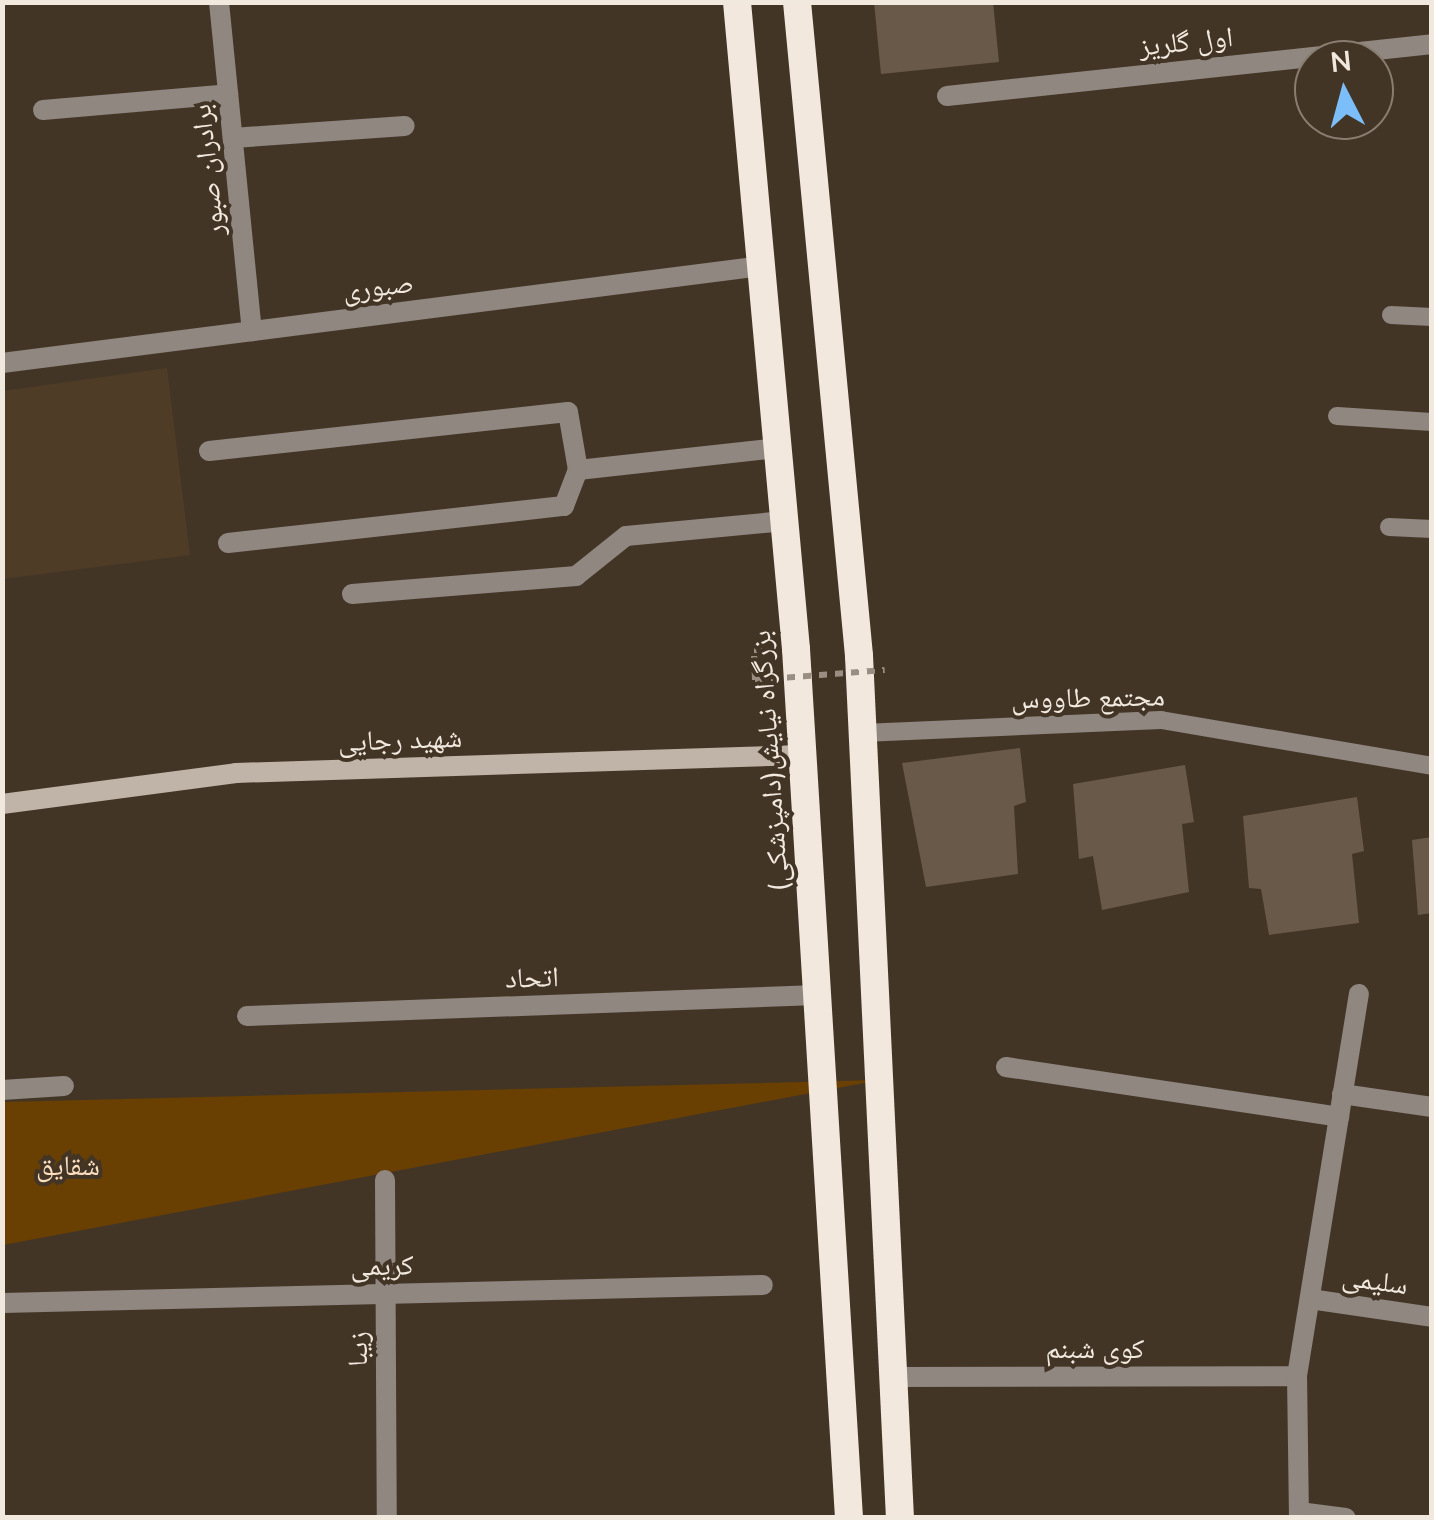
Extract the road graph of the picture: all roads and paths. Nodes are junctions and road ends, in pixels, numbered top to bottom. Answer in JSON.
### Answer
{"nodes":[{"id":1,"x":219,"y":2,"type":"edge"},
{"id":2,"x":737,"y":2,"type":"edge"},
{"id":3,"x":797,"y":2,"type":"edge"},
{"id":4,"x":1432,"y":44,"type":"edge"},
{"id":5,"x":228,"y":94,"type":"junction"},
{"id":6,"x":947,"y":96,"type":"dead end"},
{"id":7,"x":43,"y":110,"type":"dead end"},
{"id":8,"x":405,"y":126,"type":"dead end"},
{"id":9,"x":233,"y":138,"type":"junction"},
{"id":10,"x":761,"y":266,"type":"junction"},
{"id":11,"x":1391,"y":314,"type":"dead end"},
{"id":12,"x":1432,"y":317,"type":"edge"},
{"id":13,"x":252,"y":331,"type":"junction"},
{"id":14,"x":2,"y":364,"type":"edge"},
{"id":15,"x":1336,"y":416,"type":"dead end"},
{"id":16,"x":1432,"y":422,"type":"edge"},
{"id":17,"x":778,"y":448,"type":"junction"},
{"id":18,"x":209,"y":451,"type":"dead end"},
{"id":19,"x":578,"y":470,"type":"junction"},
{"id":20,"x":785,"y":521,"type":"junction"},
{"id":21,"x":1389,"y":527,"type":"dead end"},
{"id":22,"x":1432,"y":529,"type":"edge"},
{"id":23,"x":228,"y":543,"type":"dead end"},
{"id":24,"x":352,"y":594,"type":"dead end"},
{"id":25,"x":754,"y":650,"type":"dead end"},
{"id":26,"x":885,"y":670,"type":"dead end"},
{"id":27,"x":863,"y":733,"type":"junction"},
{"id":28,"x":802,"y":755,"type":"junction"},
{"id":29,"x":1432,"y":766,"type":"edge"},
{"id":30,"x":2,"y":804,"type":"edge"},
{"id":31,"x":1358,"y":994,"type":"dead end"},
{"id":32,"x":818,"y":995,"type":"junction"},
{"id":33,"x":247,"y":1016,"type":"dead end"},
{"id":34,"x":1006,"y":1067,"type":"dead end"},
{"id":35,"x":64,"y":1086,"type":"dead end"},
{"id":36,"x":2,"y":1090,"type":"edge"},
{"id":37,"x":1342,"y":1094,"type":"junction"},
{"id":38,"x":1432,"y":1108,"type":"edge"},
{"id":39,"x":1339,"y":1116,"type":"junction"},
{"id":40,"x":385,"y":1180,"type":"dead end"},
{"id":41,"x":763,"y":1285,"type":"dead end"},
{"id":42,"x":386,"y":1294,"type":"junction"},
{"id":43,"x":1310,"y":1299,"type":"junction"},
{"id":44,"x":2,"y":1302,"type":"edge"},
{"id":45,"x":1432,"y":1317,"type":"edge"},
{"id":46,"x":1297,"y":1376,"type":"junction"},
{"id":47,"x":894,"y":1377,"type":"junction"},
{"id":48,"x":1299,"y":1515,"type":"edge"},
{"id":49,"x":387,"y":1518,"type":"edge"},
{"id":50,"x":848,"y":1518,"type":"edge"},
{"id":51,"x":900,"y":1518,"type":"edge"},
{"id":52,"x":1346,"y":1518,"type":"edge"}],
"edges":[{"from":1,"to":5,"type":"street","name":"برادران صبور"},
{"from":2,"to":10,"type":"highway","name":"بزرگراه نیایش(دامپزشکی)"},
{"from":3,"to":27,"type":"highway"},
{"from":4,"to":6,"type":"street","name":"اول گلریز"},
{"from":5,"to":7,"type":"street"},
{"from":5,"to":9,"type":"street","name":"برادران صبور"},
{"from":8,"to":9,"type":"street"},
{"from":9,"to":13,"type":"street","name":"برادران صبور"},
{"from":10,"to":13,"type":"street","name":"صبوری"},
{"from":10,"to":17,"type":"highway","name":"بزرگراه نیایش(دامپزشکی)"},
{"from":11,"to":12,"type":"lane"},
{"from":13,"to":14,"type":"street","name":"صبوری"},
{"from":15,"to":16,"type":"lane"},
{"from":17,"to":19,"type":"street"},
{"from":17,"to":20,"type":"highway","name":"بزرگراه نیایش(دامپزشکی)"},
{"from":18,"to":19,"type":"street"},
{"from":19,"to":23,"type":"street"},
{"from":20,"to":24,"type":"street"},
{"from":20,"to":28,"type":"highway","name":"بزرگراه نیایش(دامپزشکی)"},
{"from":21,"to":22,"type":"lane"},
{"from":25,"to":26,"type":"path","bridge":true},
{"from":27,"to":29,"type":"lane","name":"مجتمع طاووس"},
{"from":27,"to":47,"type":"highway"},
{"from":28,"to":30,"type":"main road","name":"شهید رجایی"},
{"from":28,"to":32,"type":"highway","name":"بزرگراه نیایش(دامپزشکی)"},
{"from":31,"to":37,"type":"street"},
{"from":32,"to":33,"type":"street","name":"اتحاد"},
{"from":32,"to":50,"type":"highway","name":"بزرگراه نیایش(دامپزشکی)"},
{"from":34,"to":39,"type":"street"},
{"from":35,"to":36,"type":"street"},
{"from":37,"to":38,"type":"street"},
{"from":37,"to":39,"type":"street"},
{"from":39,"to":43,"type":"street"},
{"from":40,"to":42,"type":"street","name":"زیبا"},
{"from":41,"to":42,"type":"street","name":"کریمی"},
{"from":42,"to":44,"type":"street","name":"کریمی"},
{"from":42,"to":49,"type":"street","name":"زیبا"},
{"from":43,"to":45,"type":"street","name":"سلیمی"},
{"from":43,"to":46,"type":"street"},
{"from":46,"to":47,"type":"street","name":"کوی شبنم"},
{"from":46,"to":48,"type":"street"},
{"from":47,"to":51,"type":"highway"},
{"from":48,"to":52,"type":"street"}]}
